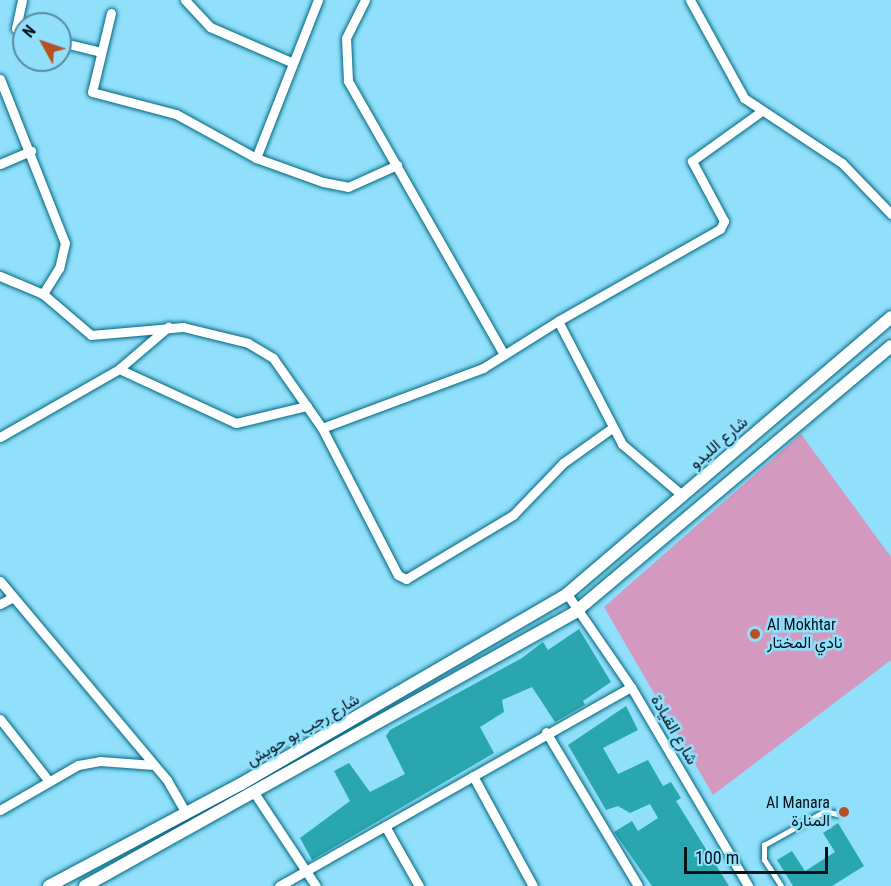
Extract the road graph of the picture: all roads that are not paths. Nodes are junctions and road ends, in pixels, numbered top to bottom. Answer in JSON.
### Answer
{"nodes":[{"id":1,"x":185,"y":0,"type":"edge"},
{"id":2,"x":318,"y":0,"type":"edge"},
{"id":3,"x":365,"y":0,"type":"edge"},
{"id":4,"x":690,"y":0,"type":"edge"},
{"id":5,"x":111,"y":13,"type":"dead end"},
{"id":6,"x":72,"y":45,"type":"edge"},
{"id":7,"x":101,"y":52,"type":"junction"},
{"id":8,"x":291,"y":62,"type":"junction"},
{"id":9,"x":0,"y":79,"type":"edge"},
{"id":10,"x":759,"y":112,"type":"junction"},
{"id":11,"x":31,"y":152,"type":"junction"},
{"id":12,"x":256,"y":158,"type":"junction"},
{"id":13,"x":0,"y":164,"type":"edge"},
{"id":14,"x":397,"y":165,"type":"junction"},
{"id":15,"x":891,"y":214,"type":"edge"},
{"id":16,"x":0,"y":276,"type":"edge"},
{"id":17,"x":43,"y":294,"type":"junction"},
{"id":18,"x":891,"y":317,"type":"edge"},
{"id":19,"x":558,"y":321,"type":"junction"},
{"id":20,"x":168,"y":327,"type":"junction"},
{"id":21,"x":891,"y":346,"type":"edge"},
{"id":22,"x":504,"y":355,"type":"junction"},
{"id":23,"x":120,"y":369,"type":"junction"},
{"id":24,"x":307,"y":406,"type":"junction"},
{"id":25,"x":322,"y":428,"type":"junction"},
{"id":26,"x":612,"y":428,"type":"junction"},
{"id":27,"x":0,"y":438,"type":"edge"},
{"id":28,"x":683,"y":496,"type":"junction"},
{"id":29,"x":0,"y":581,"type":"edge"},
{"id":30,"x":567,"y":594,"type":"junction"},
{"id":31,"x":13,"y":597,"type":"junction"},
{"id":32,"x":0,"y":604,"type":"edge"},
{"id":33,"x":579,"y":609,"type":"junction"},
{"id":34,"x":632,"y":687,"type":"junction"},
{"id":35,"x":0,"y":719,"type":"edge"},
{"id":36,"x":546,"y":732,"type":"junction"},
{"id":37,"x":154,"y":765,"type":"junction"},
{"id":38,"x":473,"y":776,"type":"junction"},
{"id":39,"x":48,"y":780,"type":"junction"},
{"id":40,"x":255,"y":794,"type":"junction"},
{"id":41,"x":0,"y":810,"type":"edge"},
{"id":42,"x":186,"y":813,"type":"junction"},
{"id":43,"x":837,"y":814,"type":"dead end"},
{"id":44,"x":384,"y":826,"type":"junction"},
{"id":45,"x":308,"y":870,"type":"junction"},
{"id":46,"x":49,"y":886,"type":"edge"},
{"id":47,"x":85,"y":886,"type":"edge"},
{"id":48,"x":279,"y":886,"type":"edge"},
{"id":49,"x":316,"y":886,"type":"edge"},
{"id":50,"x":419,"y":886,"type":"edge"},
{"id":51,"x":534,"y":886,"type":"edge"},
{"id":52,"x":638,"y":886,"type":"edge"},
{"id":53,"x":748,"y":886,"type":"edge"},
{"id":54,"x":781,"y":886,"type":"edge"}],
"edges":[{"from":1,"to":8,"type":"street"},
{"from":2,"to":8,"type":"street"},
{"from":3,"to":14,"type":"street"},
{"from":4,"to":10,"type":"street"},
{"from":5,"to":7,"type":"street"},
{"from":6,"to":7,"type":"street"},
{"from":7,"to":12,"type":"street"},
{"from":8,"to":12,"type":"street"},
{"from":9,"to":11,"type":"street"},
{"from":10,"to":15,"type":"street"},
{"from":10,"to":19,"type":"street"},
{"from":11,"to":13,"type":"street"},
{"from":11,"to":17,"type":"street"},
{"from":12,"to":14,"type":"street"},
{"from":14,"to":22,"type":"street"},
{"from":16,"to":17,"type":"street"},
{"from":17,"to":20,"type":"street"},
{"from":18,"to":28,"type":"main road","name":"شارع الليدو"},
{"from":19,"to":22,"type":"street"},
{"from":19,"to":26,"type":"street"},
{"from":20,"to":23,"type":"street"},
{"from":20,"to":24,"type":"street"},
{"from":21,"to":33,"type":"main road"},
{"from":22,"to":25,"type":"street"},
{"from":23,"to":24,"type":"street"},
{"from":23,"to":27,"type":"street"},
{"from":24,"to":25,"type":"street"},
{"from":25,"to":26,"type":"street"},
{"from":26,"to":28,"type":"street"},
{"from":28,"to":30,"type":"main road","name":"شارع الليدو"},
{"from":29,"to":31,"type":"street"},
{"from":30,"to":33,"type":"street","name":"شارع القيادة"},
{"from":30,"to":42,"type":"main road","name":"شارع رجب بو حويش"},
{"from":31,"to":32,"type":"street"},
{"from":31,"to":37,"type":"street"},
{"from":33,"to":34,"type":"street","name":"شارع القيادة"},
{"from":33,"to":40,"type":"main road","name":"شارع رجب بو حويش"},
{"from":34,"to":36,"type":"street"},
{"from":34,"to":53,"type":"street","name":"شارع القيادة"},
{"from":35,"to":39,"type":"street"},
{"from":36,"to":38,"type":"street"},
{"from":36,"to":52,"type":"street"},
{"from":37,"to":39,"type":"street"},
{"from":37,"to":42,"type":"street"},
{"from":38,"to":44,"type":"street"},
{"from":38,"to":51,"type":"street"},
{"from":39,"to":41,"type":"street"},
{"from":40,"to":45,"type":"street"},
{"from":40,"to":47,"type":"main road","name":"شارع رجب بو حويش"},
{"from":42,"to":46,"type":"main road","name":"شارع رجب بو حويش"},
{"from":43,"to":54,"type":"lane"},
{"from":44,"to":45,"type":"street"},
{"from":44,"to":50,"type":"street"},
{"from":45,"to":48,"type":"street"},
{"from":45,"to":49,"type":"street"}]}
